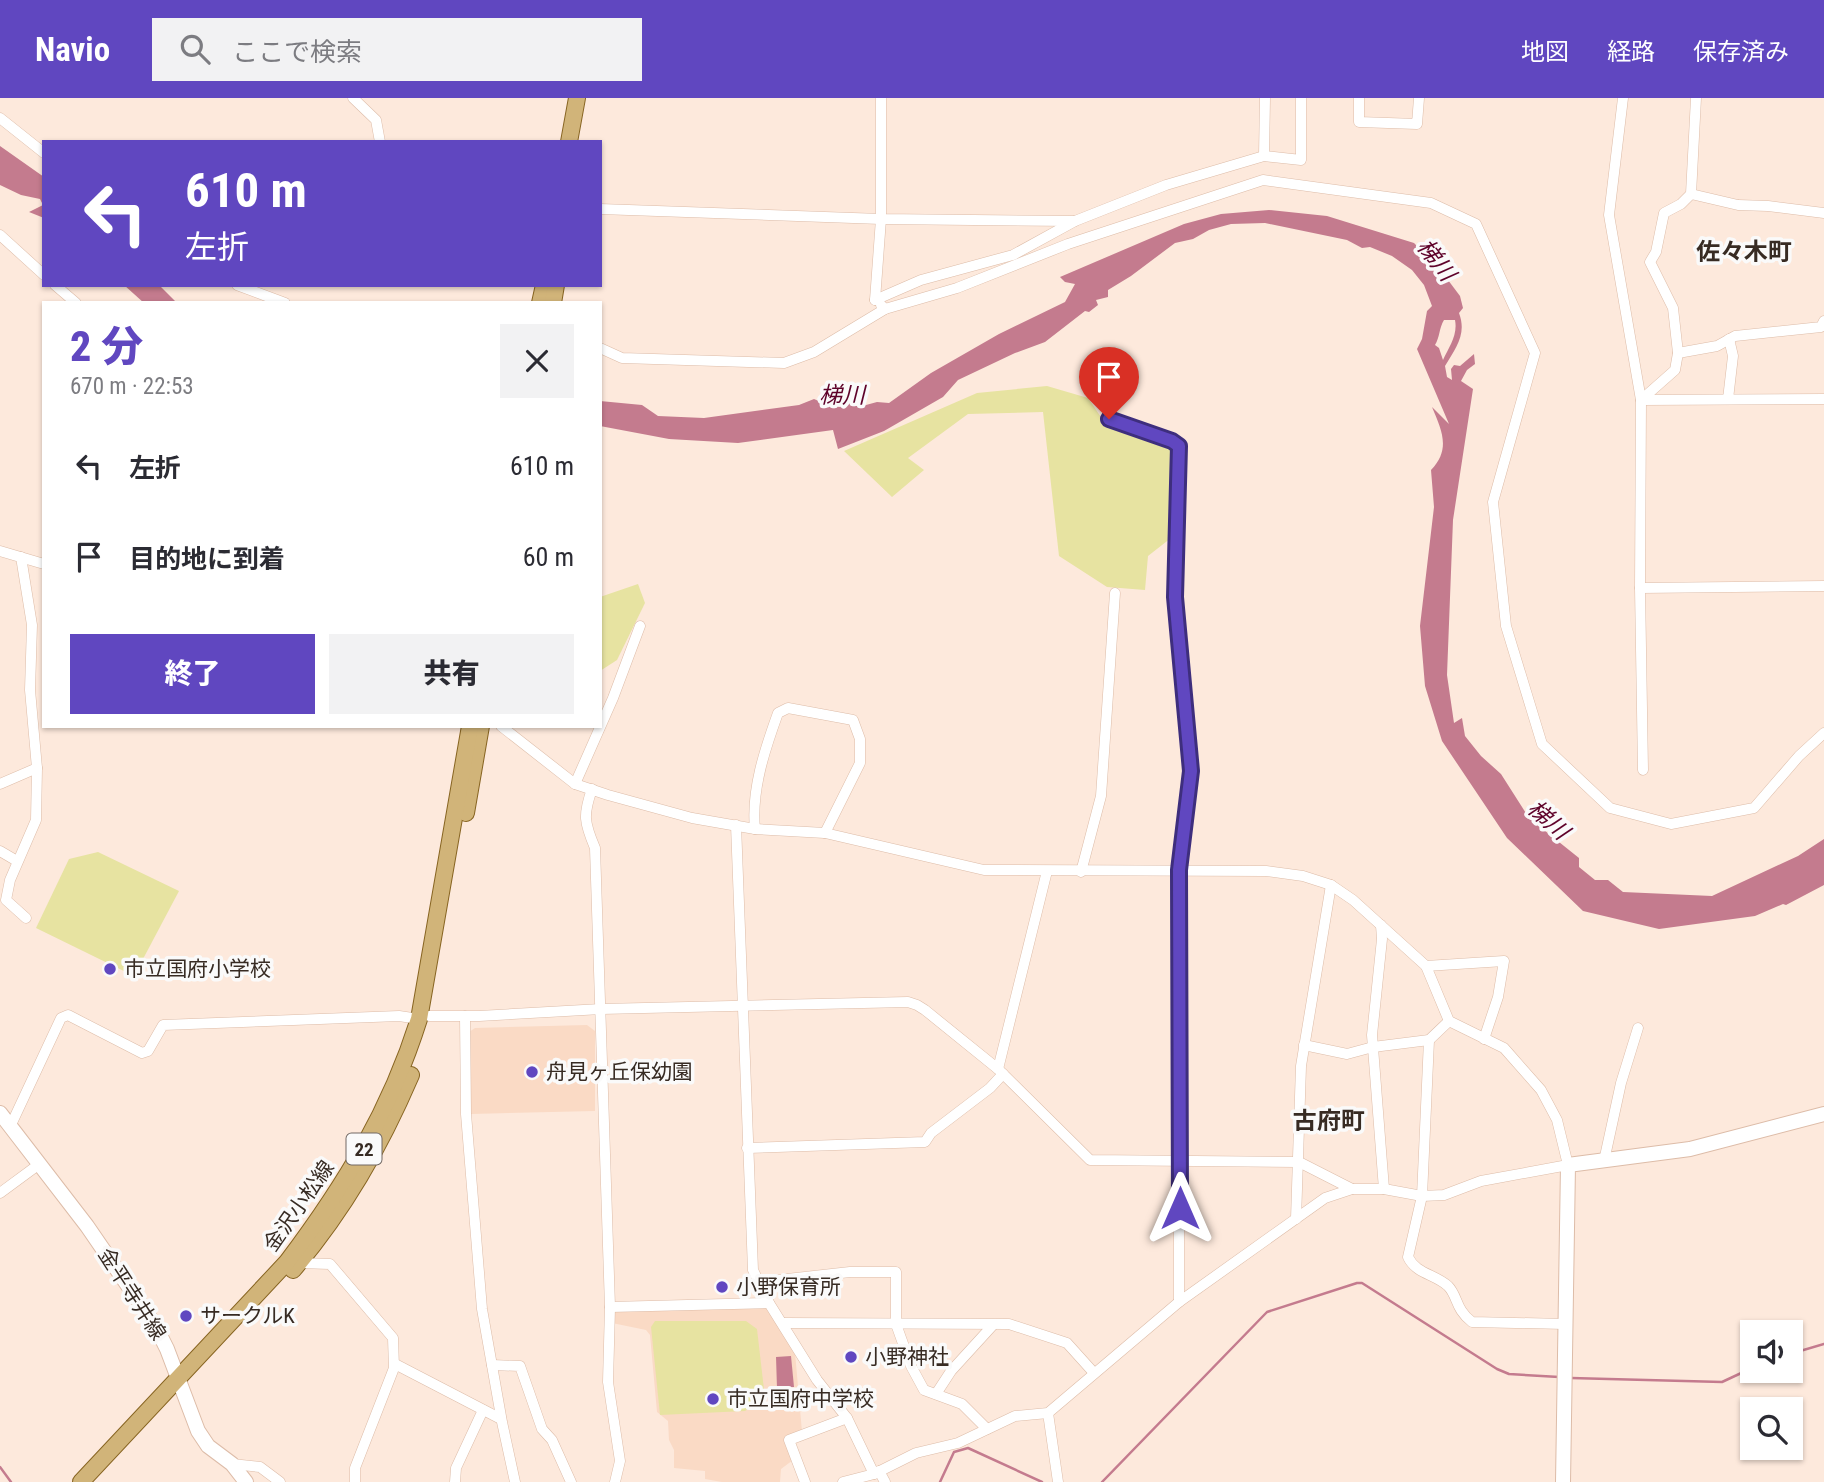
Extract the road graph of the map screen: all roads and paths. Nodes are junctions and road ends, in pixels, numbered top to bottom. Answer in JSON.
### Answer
{"nodes":[{"id":1,"x":353,"y":98,"type":"edge"},
{"id":2,"x":577,"y":98,"type":"edge"},
{"id":3,"x":588,"y":98,"type":"edge"},
{"id":4,"x":881,"y":98,"type":"edge"},
{"id":5,"x":1265,"y":98,"type":"edge"},
{"id":6,"x":1301,"y":98,"type":"edge"},
{"id":7,"x":1359,"y":98,"type":"edge"},
{"id":8,"x":1419,"y":98,"type":"edge"},
{"id":9,"x":1623,"y":98,"type":"edge"},
{"id":10,"x":1696,"y":98,"type":"edge"},
{"id":11,"x":0,"y":118,"type":"edge"},
{"id":12,"x":380,"y":140,"type":"edge"},
{"id":13,"x":569,"y":140,"type":"edge"},
{"id":14,"x":580,"y":140,"type":"edge"},
{"id":15,"x":42,"y":151,"type":"edge"},
{"id":16,"x":1264,"y":156,"type":"junction"},
{"id":17,"x":1691,"y":194,"type":"junction"},
{"id":18,"x":602,"y":209,"type":"edge"},
{"id":19,"x":1824,"y":213,"type":"edge"},
{"id":20,"x":881,"y":219,"type":"junction"},
{"id":21,"x":1075,"y":222,"type":"junction"},
{"id":22,"x":0,"y":236,"type":"edge"},
{"id":23,"x":42,"y":273,"type":"edge"},
{"id":24,"x":57,"y":287,"type":"edge"},
{"id":25,"x":242,"y":287,"type":"edge"},
{"id":26,"x":876,"y":300,"type":"junction"},
{"id":27,"x":73,"y":301,"type":"edge"},
{"id":28,"x":280,"y":301,"type":"edge"},
{"id":29,"x":885,"y":309,"type":"junction"},
{"id":30,"x":1824,"y":321,"type":"edge"},
{"id":31,"x":1729,"y":339,"type":"junction"},
{"id":32,"x":602,"y":349,"type":"edge"},
{"id":33,"x":1678,"y":353,"type":"junction"},
{"id":34,"x":1728,"y":399,"type":"junction"},
{"id":35,"x":1824,"y":399,"type":"edge"},
{"id":36,"x":1641,"y":400,"type":"junction"},
{"id":37,"x":1109,"y":419,"type":"dead end"},
{"id":38,"x":0,"y":551,"type":"edge"},
{"id":39,"x":22,"y":557,"type":"junction"},
{"id":40,"x":42,"y":563,"type":"edge"},
{"id":41,"x":1824,"y":586,"type":"edge"},
{"id":42,"x":1640,"y":587,"type":"junction"},
{"id":43,"x":1115,"y":593,"type":"dead end"},
{"id":44,"x":640,"y":626,"type":"dead end"},
{"id":45,"x":602,"y":723,"type":"edge"},
{"id":46,"x":470,"y":728,"type":"edge"},
{"id":47,"x":481,"y":728,"type":"edge"},
{"id":48,"x":504,"y":728,"type":"edge"},
{"id":49,"x":600,"y":728,"type":"edge"},
{"id":50,"x":1824,"y":733,"type":"edge"},
{"id":51,"x":37,"y":768,"type":"junction"},
{"id":52,"x":1643,"y":770,"type":"dead end"},
{"id":53,"x":0,"y":784,"type":"edge"},
{"id":54,"x":575,"y":784,"type":"junction"},
{"id":55,"x":592,"y":789,"type":"junction"},
{"id":56,"x":736,"y":825,"type":"junction"},
{"id":57,"x":755,"y":829,"type":"junction"},
{"id":58,"x":825,"y":833,"type":"junction"},
{"id":59,"x":0,"y":851,"type":"edge"},
{"id":60,"x":17,"y":861,"type":"junction"},
{"id":61,"x":1179,"y":870,"type":"junction"},
{"id":62,"x":1047,"y":871,"type":"junction"},
{"id":63,"x":1081,"y":872,"type":"junction"},
{"id":64,"x":1331,"y":885,"type":"junction"},
{"id":65,"x":26,"y":918,"type":"dead end"},
{"id":66,"x":1381,"y":925,"type":"junction"},
{"id":67,"x":1426,"y":966,"type":"junction"},
{"id":68,"x":742,"y":1007,"type":"junction"},
{"id":69,"x":601,"y":1009,"type":"junction"},
{"id":70,"x":465,"y":1016,"type":"junction"},
{"id":71,"x":424,"y":1017,"type":"junction"},
{"id":72,"x":1449,"y":1021,"type":"junction"},
{"id":73,"x":1637,"y":1028,"type":"dead end"},
{"id":74,"x":1485,"y":1039,"type":"junction"},
{"id":75,"x":1429,"y":1040,"type":"junction"},
{"id":76,"x":1304,"y":1045,"type":"junction"},
{"id":77,"x":1373,"y":1047,"type":"junction"},
{"id":78,"x":1000,"y":1072,"type":"junction"},
{"id":79,"x":0,"y":1113,"type":"edge"},
{"id":80,"x":1824,"y":1114,"type":"edge"},
{"id":81,"x":10,"y":1127,"type":"junction"},
{"id":82,"x":747,"y":1148,"type":"junction"},
{"id":83,"x":1180,"y":1161,"type":"junction"},
{"id":84,"x":1604,"y":1161,"type":"junction"},
{"id":85,"x":1298,"y":1163,"type":"junction"},
{"id":86,"x":38,"y":1164,"type":"junction"},
{"id":87,"x":1568,"y":1165,"type":"junction"},
{"id":88,"x":1352,"y":1189,"type":"junction"},
{"id":89,"x":1384,"y":1189,"type":"junction"},
{"id":90,"x":0,"y":1193,"type":"edge"},
{"id":91,"x":1422,"y":1196,"type":"junction"},
{"id":92,"x":1296,"y":1219,"type":"junction"},
{"id":93,"x":299,"y":1263,"type":"junction"},
{"id":94,"x":759,"y":1282,"type":"junction"},
{"id":95,"x":1179,"y":1302,"type":"junction"},
{"id":96,"x":769,"y":1303,"type":"junction"},
{"id":97,"x":610,"y":1307,"type":"junction"},
{"id":98,"x":783,"y":1323,"type":"junction"},
{"id":99,"x":896,"y":1324,"type":"junction"},
{"id":100,"x":1565,"y":1324,"type":"junction"},
{"id":101,"x":993,"y":1325,"type":"junction"},
{"id":102,"x":395,"y":1364,"type":"junction"},
{"id":103,"x":492,"y":1365,"type":"junction"},
{"id":104,"x":1094,"y":1373,"type":"junction"},
{"id":105,"x":180,"y":1383,"type":"junction"},
{"id":106,"x":936,"y":1394,"type":"junction"},
{"id":107,"x":483,"y":1410,"type":"junction"},
{"id":108,"x":1048,"y":1413,"type":"junction"},
{"id":109,"x":501,"y":1419,"type":"junction"},
{"id":110,"x":847,"y":1419,"type":"junction"},
{"id":111,"x":987,"y":1429,"type":"junction"},
{"id":112,"x":233,"y":1464,"type":"junction"},
{"id":113,"x":877,"y":1473,"type":"junction"},
{"id":114,"x":81,"y":1482,"type":"edge"},
{"id":115,"x":94,"y":1482,"type":"edge"},
{"id":116,"x":246,"y":1482,"type":"edge"},
{"id":117,"x":280,"y":1482,"type":"edge"},
{"id":118,"x":355,"y":1482,"type":"edge"},
{"id":119,"x":455,"y":1482,"type":"edge"},
{"id":120,"x":515,"y":1482,"type":"edge"},
{"id":121,"x":571,"y":1482,"type":"edge"},
{"id":122,"x":615,"y":1482,"type":"edge"},
{"id":123,"x":804,"y":1482,"type":"edge"},
{"id":124,"x":843,"y":1482,"type":"edge"},
{"id":125,"x":885,"y":1482,"type":"edge"},
{"id":126,"x":1058,"y":1482,"type":"edge"},
{"id":127,"x":1563,"y":1482,"type":"edge"}],
"edges":[{"from":1,"to":12,"type":"street"},
{"from":2,"to":13,"type":"main road"},
{"from":3,"to":14,"type":"main road"},
{"from":4,"to":20,"type":"street"},
{"from":5,"to":16,"type":"street"},
{"from":6,"to":16,"type":"street"},
{"from":7,"to":8,"type":"street"},
{"from":9,"to":36,"type":"street"},
{"from":10,"to":17,"type":"street"},
{"from":11,"to":15,"type":"street"},
{"from":16,"to":21,"type":"street"},
{"from":17,"to":19,"type":"street"},
{"from":17,"to":33,"type":"street"},
{"from":18,"to":20,"type":"street"},
{"from":20,"to":21,"type":"street"},
{"from":20,"to":26,"type":"street"},
{"from":21,"to":26,"type":"street"},
{"from":22,"to":23,"type":"street"},
{"from":24,"to":27,"type":"street"},
{"from":25,"to":28,"type":"street"},
{"from":26,"to":29,"type":"street"},
{"from":29,"to":32,"type":"street"},
{"from":29,"to":50,"type":"street"},
{"from":30,"to":31,"type":"street"},
{"from":31,"to":33,"type":"street"},
{"from":31,"to":34,"type":"street"},
{"from":33,"to":36,"type":"street"},
{"from":34,"to":35,"type":"street"},
{"from":34,"to":36,"type":"street"},
{"from":36,"to":42,"type":"street"},
{"from":37,"to":61,"type":"street"},
{"from":38,"to":39,"type":"street"},
{"from":39,"to":40,"type":"street"},
{"from":39,"to":51,"type":"street"},
{"from":41,"to":42,"type":"street"},
{"from":42,"to":52,"type":"street"},
{"from":43,"to":63,"type":"street"},
{"from":44,"to":45,"type":"street"},
{"from":46,"to":71,"type":"main road","name":"金沢小松線","number":"22"},
{"from":47,"to":71,"type":"main road","name":"金沢小松線","number":"22"},
{"from":48,"to":54,"type":"street"},
{"from":49,"to":54,"type":"street"},
{"from":51,"to":53,"type":"street"},
{"from":51,"to":60,"type":"street"},
{"from":54,"to":55,"type":"street"},
{"from":55,"to":56,"type":"street"},
{"from":55,"to":69,"type":"street"},
{"from":56,"to":57,"type":"street"},
{"from":56,"to":68,"type":"street"},
{"from":57,"to":58,"type":"street"},
{"from":57,"to":58,"type":"street"},
{"from":58,"to":62,"type":"street"},
{"from":59,"to":60,"type":"street"},
{"from":60,"to":65,"type":"street"},
{"from":61,"to":63,"type":"street"},
{"from":61,"to":64,"type":"street"},
{"from":61,"to":83,"type":"street"},
{"from":62,"to":63,"type":"street"},
{"from":62,"to":78,"type":"street"},
{"from":64,"to":66,"type":"street"},
{"from":64,"to":76,"type":"street"},
{"from":66,"to":67,"type":"street"},
{"from":66,"to":77,"type":"street"},
{"from":67,"to":72,"type":"street"},
{"from":67,"to":74,"type":"street"},
{"from":68,"to":69,"type":"street"},
{"from":68,"to":78,"type":"street"},
{"from":68,"to":82,"type":"street"},
{"from":69,"to":70,"type":"street"},
{"from":69,"to":97,"type":"street"},
{"from":70,"to":71,"type":"street"},
{"from":70,"to":103,"type":"street"},
{"from":71,"to":81,"type":"street"},
{"from":71,"to":93,"type":"main road","name":"金沢小松線","number":"22"},
{"from":71,"to":105,"type":"main road","name":"金沢小松線","number":"22"},
{"from":72,"to":74,"type":"street"},
{"from":72,"to":75,"type":"street"},
{"from":73,"to":84,"type":"street"},
{"from":74,"to":87,"type":"street"},
{"from":75,"to":77,"type":"street"},
{"from":75,"to":91,"type":"street"},
{"from":76,"to":77,"type":"street"},
{"from":76,"to":85,"type":"street"},
{"from":77,"to":89,"type":"street"},
{"from":78,"to":82,"type":"street"},
{"from":78,"to":83,"type":"street"},
{"from":79,"to":81,"type":"street","name":"金平寺井線"},
{"from":80,"to":84,"type":"street"},
{"from":81,"to":86,"type":"street","name":"金平寺井線"},
{"from":82,"to":94,"type":"street"},
{"from":83,"to":85,"type":"street"},
{"from":83,"to":95,"type":"street"},
{"from":84,"to":87,"type":"street"},
{"from":85,"to":88,"type":"street"},
{"from":85,"to":92,"type":"street"},
{"from":86,"to":90,"type":"street"},
{"from":86,"to":105,"type":"street","name":"金平寺井線"},
{"from":87,"to":91,"type":"street"},
{"from":87,"to":100,"type":"street"},
{"from":88,"to":89,"type":"street"},
{"from":88,"to":92,"type":"street"},
{"from":89,"to":91,"type":"street"},
{"from":91,"to":100,"type":"street"},
{"from":92,"to":95,"type":"street"},
{"from":93,"to":102,"type":"street"},
{"from":93,"to":105,"type":"main road","name":"金沢小松線","number":"22"},
{"from":94,"to":96,"type":"street"},
{"from":94,"to":99,"type":"street"},
{"from":95,"to":104,"type":"street"},
{"from":96,"to":97,"type":"street"},
{"from":96,"to":98,"type":"street"},
{"from":97,"to":122,"type":"street"},
{"from":98,"to":99,"type":"street"},
{"from":98,"to":110,"type":"street"},
{"from":99,"to":101,"type":"street"},
{"from":99,"to":106,"type":"street"},
{"from":100,"to":127,"type":"street"},
{"from":101,"to":104,"type":"street"},
{"from":101,"to":106,"type":"street"},
{"from":102,"to":107,"type":"street"},
{"from":102,"to":118,"type":"street"},
{"from":103,"to":109,"type":"street"},
{"from":103,"to":121,"type":"street"},
{"from":104,"to":108,"type":"street"},
{"from":105,"to":112,"type":"street","name":"金平寺井線"},
{"from":105,"to":114,"type":"main road","name":"金沢小松線","number":"22"},
{"from":105,"to":115,"type":"main road","name":"金沢小松線","number":"22"},
{"from":106,"to":111,"type":"street"},
{"from":107,"to":109,"type":"street"},
{"from":107,"to":119,"type":"street"},
{"from":108,"to":111,"type":"street"},
{"from":108,"to":126,"type":"street"},
{"from":109,"to":120,"type":"street"},
{"from":110,"to":113,"type":"street"},
{"from":110,"to":123,"type":"street"},
{"from":111,"to":113,"type":"street"},
{"from":112,"to":116,"type":"street","name":"金平寺井線"},
{"from":112,"to":117,"type":"street"},
{"from":113,"to":124,"type":"street"},
{"from":113,"to":125,"type":"street"}]}
